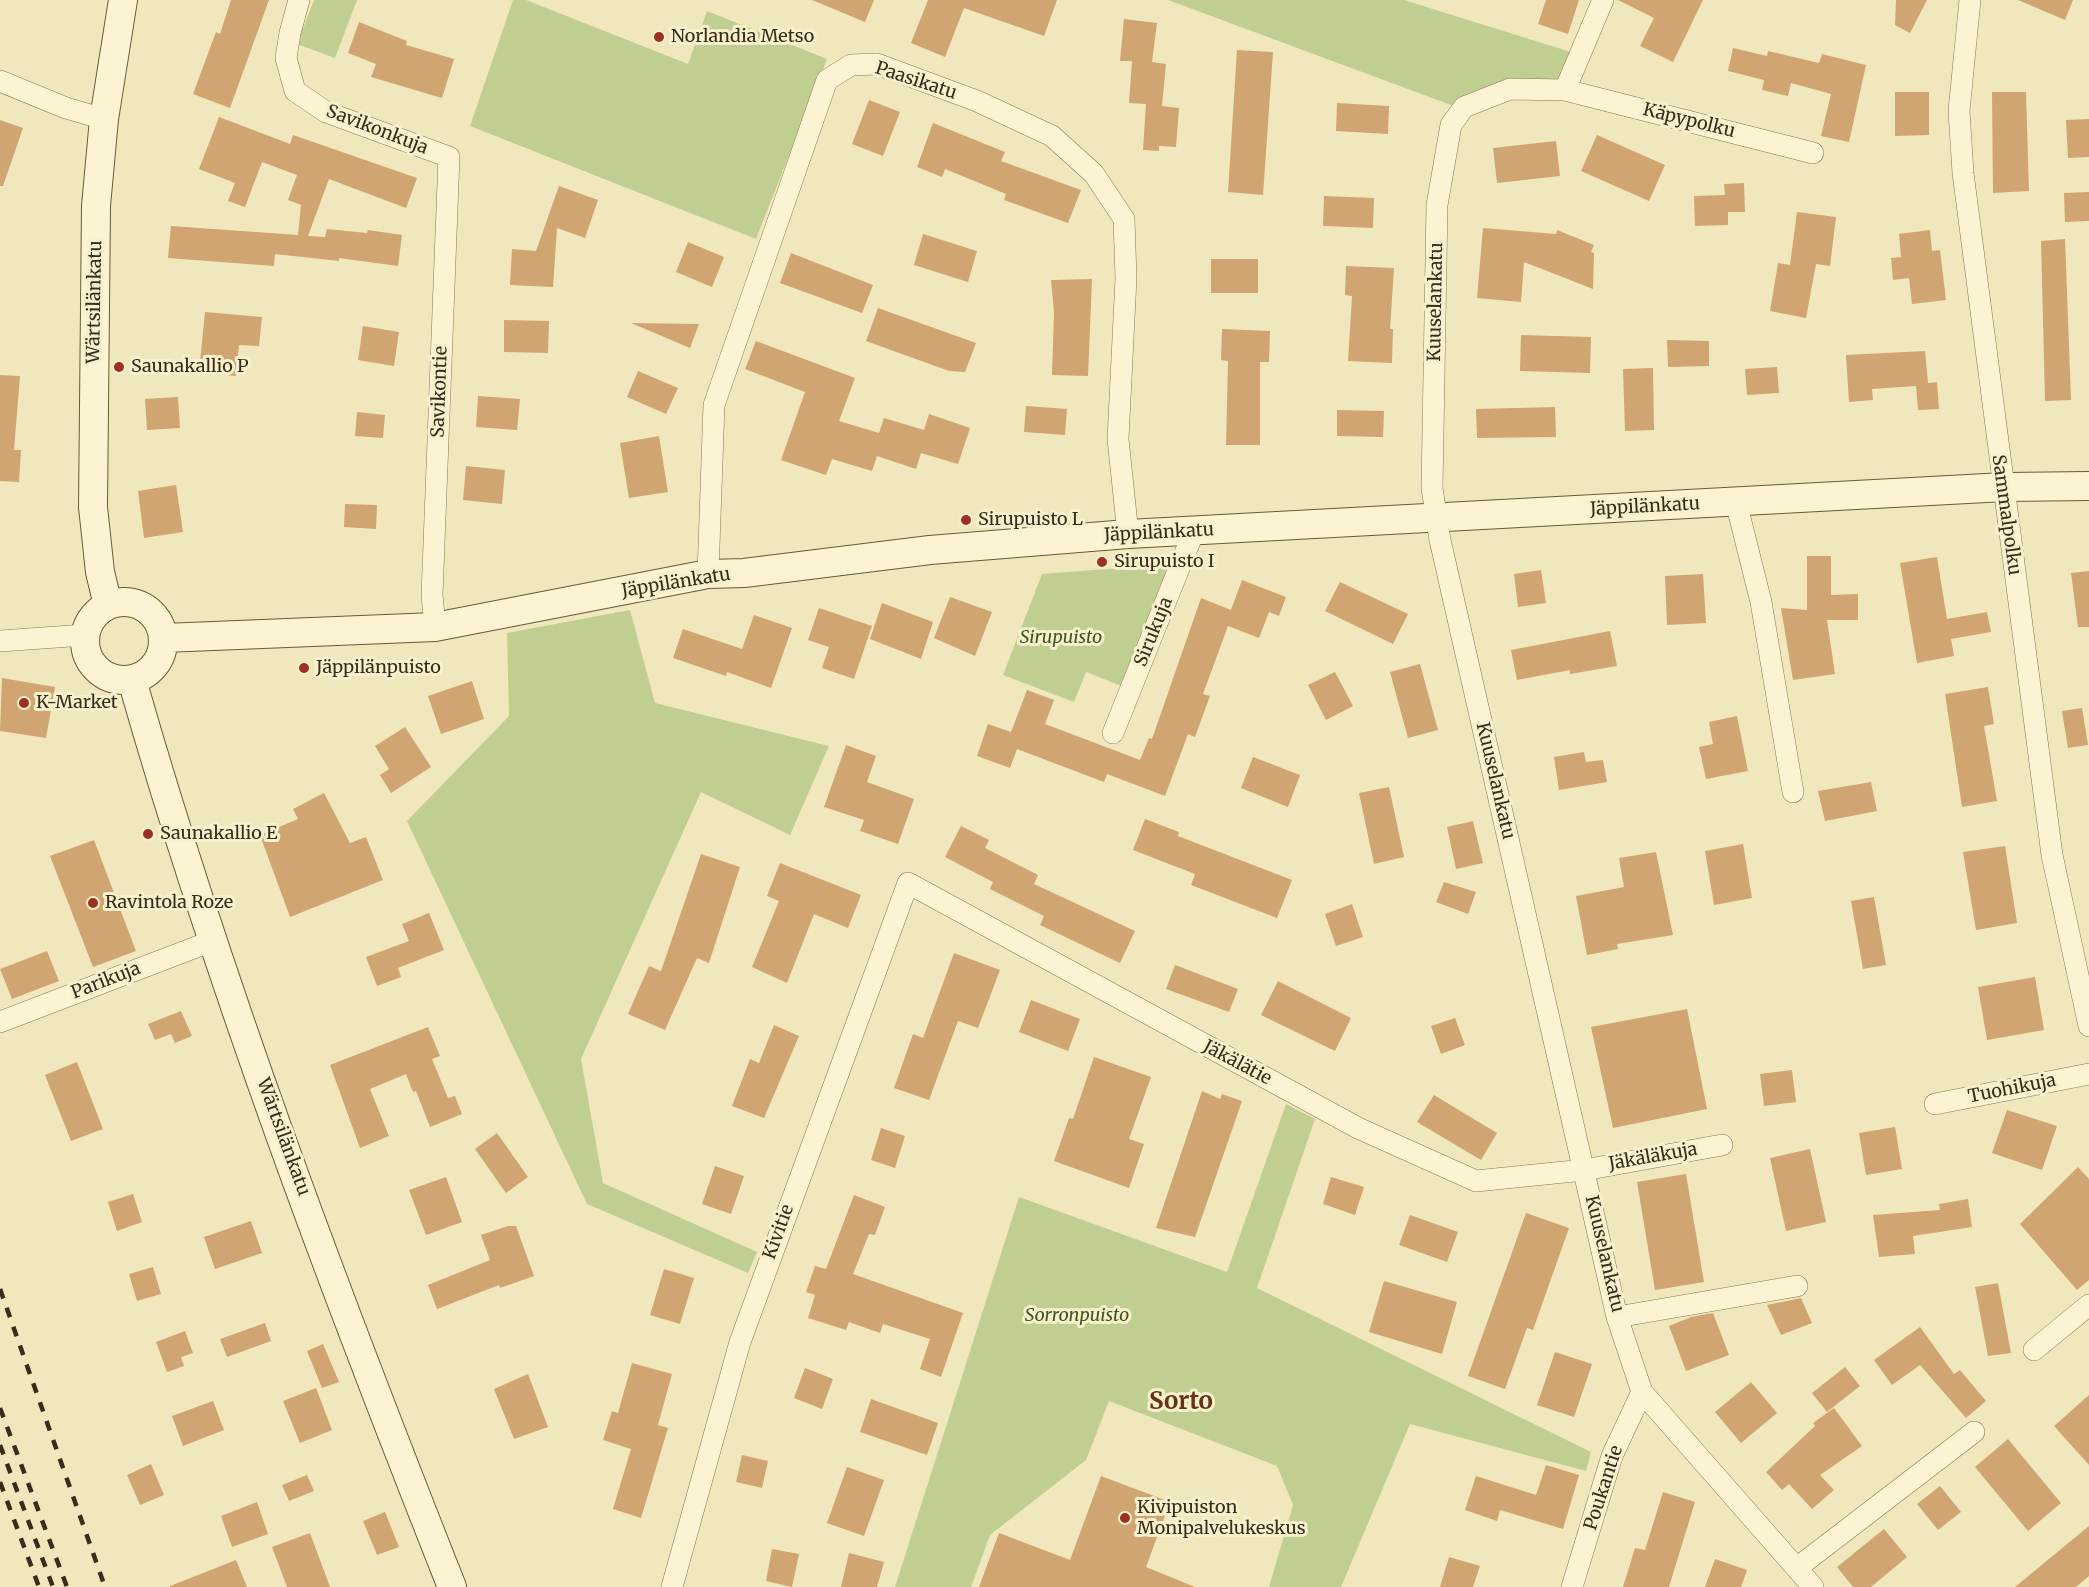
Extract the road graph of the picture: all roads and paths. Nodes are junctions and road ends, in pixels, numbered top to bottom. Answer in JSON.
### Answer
{"nodes":[{"id":1,"x":123,"y":0,"type":"edge"},
{"id":2,"x":300,"y":0,"type":"edge"},
{"id":3,"x":1603,"y":0,"type":"edge"},
{"id":4,"x":1970,"y":0,"type":"edge"},
{"id":5,"x":0,"y":81,"type":"edge"},
{"id":6,"x":1565,"y":90,"type":"junction"},
{"id":7,"x":104,"y":119,"type":"junction"},
{"id":8,"x":1813,"y":153,"type":"dead end"},
{"id":9,"x":449,"y":157,"type":"joint"},
{"id":10,"x":2089,"y":486,"type":"edge"},
{"id":11,"x":2005,"y":487,"type":"junction"},
{"id":12,"x":1736,"y":502,"type":"junction"},
{"id":13,"x":1436,"y":516,"type":"junction"},
{"id":14,"x":1194,"y":531,"type":"junction"},
{"id":15,"x":1128,"y":534,"type":"junction"},
{"id":16,"x":708,"y":574,"type":"junction"},
{"id":17,"x":108,"y":605,"type":"junction"},
{"id":18,"x":435,"y":627,"type":"junction"},
{"id":19,"x":85,"y":635,"type":"junction"},
{"id":20,"x":164,"y":639,"type":"junction"},
{"id":21,"x":3,"y":640,"type":"edge"},
{"id":22,"x":132,"y":680,"type":"junction"},
{"id":23,"x":1113,"y":733,"type":"dead end"},
{"id":24,"x":1793,"y":792,"type":"dead end"},
{"id":25,"x":908,"y":883,"type":"joint"},
{"id":26,"x":212,"y":941,"type":"junction"},
{"id":27,"x":0,"y":1022,"type":"edge"},
{"id":28,"x":2089,"y":1026,"type":"edge"},
{"id":29,"x":2089,"y":1074,"type":"edge"},
{"id":30,"x":1935,"y":1104,"type":"dead end"},
{"id":31,"x":1722,"y":1145,"type":"dead end"},
{"id":32,"x":1584,"y":1170,"type":"junction"},
{"id":33,"x":1797,"y":1286,"type":"dead end"},
{"id":34,"x":2089,"y":1305,"type":"edge"},
{"id":35,"x":1617,"y":1317,"type":"junction"},
{"id":36,"x":2034,"y":1350,"type":"dead end"},
{"id":37,"x":1642,"y":1392,"type":"junction"},
{"id":38,"x":1974,"y":1432,"type":"dead end"},
{"id":39,"x":1798,"y":1568,"type":"junction"},
{"id":40,"x":453,"y":1587,"type":"edge"},
{"id":41,"x":672,"y":1587,"type":"edge"},
{"id":42,"x":1572,"y":1587,"type":"edge"},
{"id":43,"x":1813,"y":1587,"type":"edge"}],
"edges":[{"from":1,"to":7,"type":"street","name":"Wärtsilänkatu"},
{"from":2,"to":9,"type":"street","name":"Savikonkuja"},
{"from":3,"to":6,"type":"street"},
{"from":4,"to":11,"type":"street","name":"Sammalpolku"},
{"from":5,"to":7,"type":"street"},
{"from":6,"to":8,"type":"street","name":"Käpypolku"},
{"from":6,"to":13,"type":"street","name":"Kuuselankatu"},
{"from":7,"to":17,"type":"street","name":"Wärtsilänkatu"},
{"from":9,"to":18,"type":"street","name":"Savikontie"},
{"from":10,"to":11,"type":"street","name":"Jäppilänkatu"},
{"from":11,"to":12,"type":"street","name":"Jäppilänkatu"},
{"from":11,"to":28,"type":"street","name":"Sammalpolku"},
{"from":12,"to":13,"type":"street","name":"Jäppilänkatu"},
{"from":12,"to":24,"type":"street"},
{"from":13,"to":14,"type":"street","name":"Jäppilänkatu"},
{"from":13,"to":32,"type":"street","name":"Kuuselankatu"},
{"from":14,"to":15,"type":"street","name":"Jäppilänkatu"},
{"from":14,"to":23,"type":"street","name":"Sirukuja"},
{"from":15,"to":16,"type":"street","name":"Jäppilänkatu"},
{"from":15,"to":16,"type":"street","name":"Paasikatu"},
{"from":16,"to":18,"type":"street","name":"Jäppilänkatu"},
{"from":17,"to":19,"type":"street"},
{"from":17,"to":20,"type":"street"},
{"from":18,"to":20,"type":"street","name":"Jäppilänkatu"},
{"from":19,"to":21,"type":"street"},
{"from":19,"to":22,"type":"street"},
{"from":20,"to":22,"type":"street"},
{"from":22,"to":26,"type":"street","name":"Wärtsilänkatu"},
{"from":25,"to":32,"type":"street","name":"Jäkälätie"},
{"from":25,"to":41,"type":"street","name":"Kivitie"},
{"from":26,"to":27,"type":"street","name":"Parikuja"},
{"from":26,"to":40,"type":"street","name":"Wärtsilänkatu"},
{"from":29,"to":30,"type":"street","name":"Tuohikuja"},
{"from":31,"to":32,"type":"street","name":"Jäkäläkuja"},
{"from":32,"to":35,"type":"street","name":"Kuuselankatu"},
{"from":33,"to":35,"type":"street"},
{"from":34,"to":36,"type":"street"},
{"from":35,"to":37,"type":"street","name":"Kuuselankatu"},
{"from":37,"to":39,"type":"street","name":"Kuuselankatu"},
{"from":37,"to":42,"type":"street","name":"Poukantie"},
{"from":38,"to":39,"type":"street"},
{"from":39,"to":43,"type":"street","name":"Kuuselankatu"}]}
